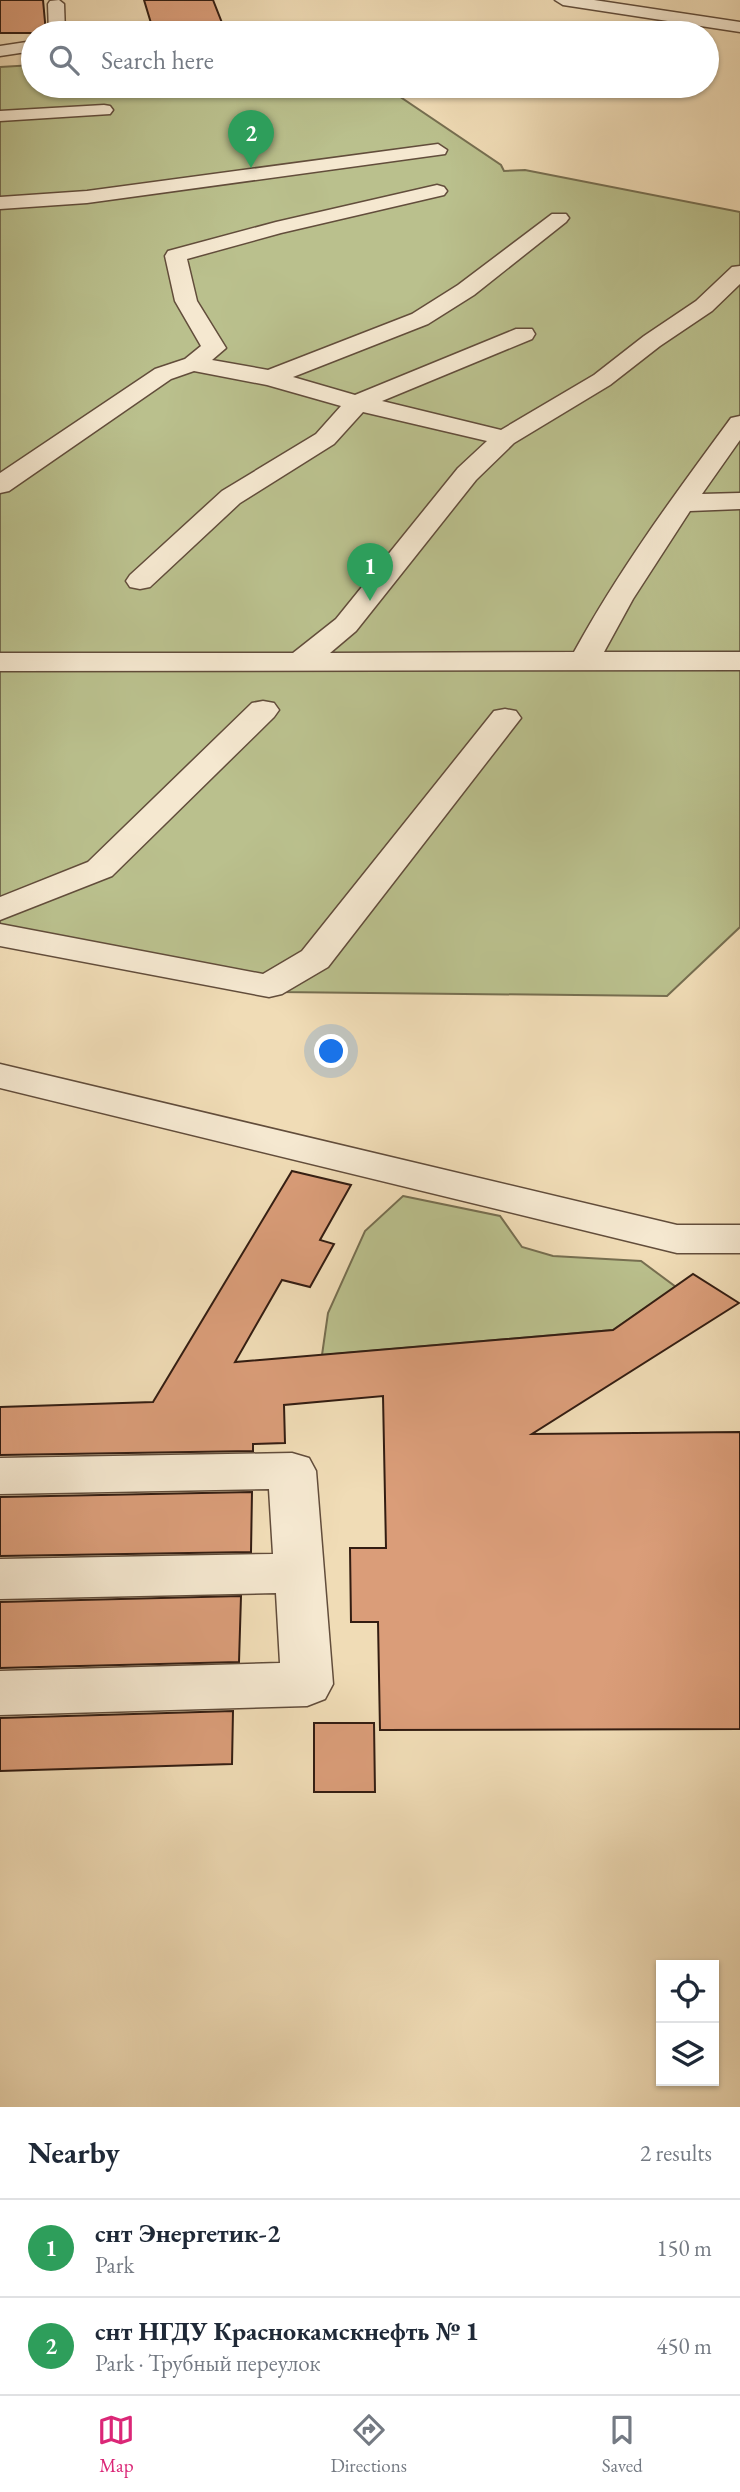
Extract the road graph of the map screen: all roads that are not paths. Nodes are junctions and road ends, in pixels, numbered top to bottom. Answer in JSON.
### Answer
{"nodes":[{"id":1,"x":563,"y":0,"type":"edge"},
{"id":2,"x":56,"y":4,"type":"dead end"},
{"id":3,"x":57,"y":21,"type":"edge"},
{"id":4,"x":701,"y":21,"type":"edge"},
{"id":5,"x":719,"y":24,"type":"edge"},
{"id":6,"x":740,"y":27,"type":"edge"},
{"id":7,"x":21,"y":48,"type":"edge"},
{"id":8,"x":0,"y":51,"type":"edge"},
{"id":9,"x":104,"y":110,"type":"dead end"},
{"id":10,"x":0,"y":116,"type":"edge"},
{"id":11,"x":438,"y":150,"type":"dead end"},
{"id":12,"x":437,"y":191,"type":"dead end"},
{"id":13,"x":0,"y":202,"type":"edge"},
{"id":14,"x":559,"y":218,"type":"dead end"},
{"id":15,"x":740,"y":272,"type":"edge"},
{"id":16,"x":524,"y":334,"type":"dead end"},
{"id":17,"x":193,"y":364,"type":"junction"},
{"id":18,"x":270,"y":378,"type":"junction"},
{"id":19,"x":357,"y":403,"type":"junction"},
{"id":20,"x":740,"y":423,"type":"edge"},
{"id":21,"x":506,"y":438,"type":"junction"},
{"id":22,"x":0,"y":485,"type":"edge"},
{"id":23,"x":740,"y":501,"type":"edge"},
{"id":24,"x":681,"y":503,"type":"junction"},
{"id":25,"x":140,"y":581,"type":"dead end"},
{"id":26,"x":301,"y":661,"type":"junction"},
{"id":27,"x":0,"y":662,"type":"edge"},
{"id":28,"x":584,"y":662,"type":"junction"},
{"id":29,"x":740,"y":662,"type":"edge"},
{"id":30,"x":263,"y":710,"type":"dead end"},
{"id":31,"x":505,"y":718,"type":"dead end"},
{"id":32,"x":0,"y":909,"type":"edge"},
{"id":33,"x":0,"y":935,"type":"edge"},
{"id":34,"x":0,"y":1076,"type":"edge"},
{"id":35,"x":740,"y":1239,"type":"edge"},
{"id":36,"x":0,"y":1476,"type":"edge"},
{"id":37,"x":300,"y":1573,"type":"junction"},
{"id":38,"x":0,"y":1579,"type":"edge"},
{"id":39,"x":0,"y":1693,"type":"edge"}],
"edges":[{"from":1,"to":4,"type":"street"},
{"from":2,"to":3,"type":"street"},
{"from":5,"to":6,"type":"street"},
{"from":7,"to":8,"type":"street"},
{"from":9,"to":10,"type":"street"},
{"from":11,"to":13,"type":"street"},
{"from":12,"to":17,"type":"street"},
{"from":14,"to":18,"type":"street"},
{"from":15,"to":21,"type":"street"},
{"from":16,"to":19,"type":"street"},
{"from":17,"to":18,"type":"street"},
{"from":17,"to":22,"type":"street"},
{"from":18,"to":19,"type":"street"},
{"from":19,"to":21,"type":"street"},
{"from":19,"to":25,"type":"street"},
{"from":20,"to":24,"type":"street"},
{"from":21,"to":26,"type":"street"},
{"from":23,"to":24,"type":"street"},
{"from":24,"to":28,"type":"street"},
{"from":26,"to":27,"type":"street"},
{"from":26,"to":28,"type":"street"},
{"from":28,"to":29,"type":"street"},
{"from":30,"to":32,"type":"street"},
{"from":31,"to":33,"type":"street"},
{"from":34,"to":35,"type":"street"},
{"from":36,"to":37,"type":"street"},
{"from":37,"to":38,"type":"street"},
{"from":37,"to":39,"type":"street"}]}
